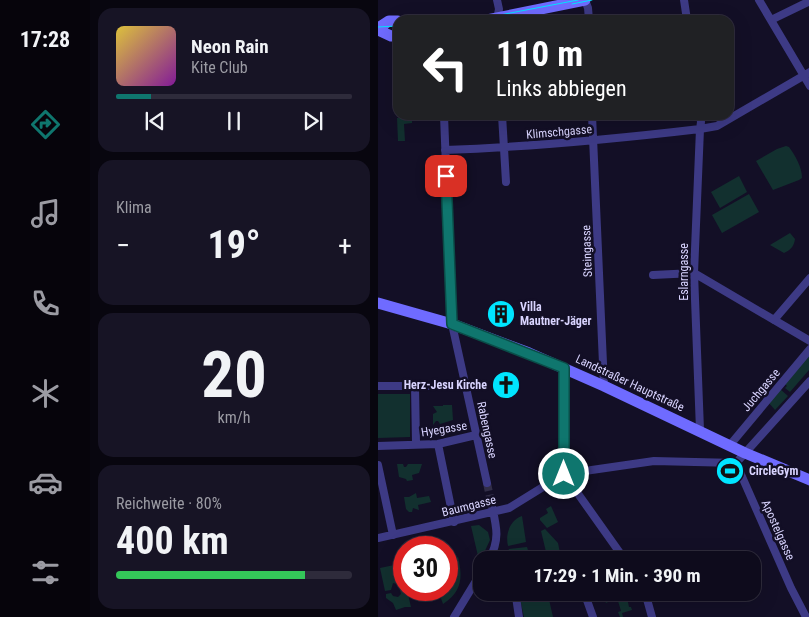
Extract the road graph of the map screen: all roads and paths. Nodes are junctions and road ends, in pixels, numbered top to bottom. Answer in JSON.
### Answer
{"nodes":[{"id":1,"x":497,"y":0,"type":"edge"},
{"id":2,"x":585,"y":0,"type":"edge"},
{"id":3,"x":684,"y":0,"type":"edge"},
{"id":4,"x":759,"y":0,"type":"edge"},
{"id":5,"x":810,"y":1,"type":"edge"},
{"id":6,"x":495,"y":15,"type":"edge"},
{"id":7,"x":512,"y":15,"type":"edge"},
{"id":8,"x":588,"y":15,"type":"edge"},
{"id":9,"x":686,"y":15,"type":"edge"},
{"id":10,"x":771,"y":20,"type":"junction"},
{"id":11,"x":393,"y":21,"type":"edge"},
{"id":12,"x":378,"y":29,"type":"edge"},
{"id":13,"x":393,"y":36,"type":"edge"},
{"id":14,"x":806,"y":74,"type":"edge"},
{"id":15,"x":810,"y":86,"type":"edge"},
{"id":16,"x":734,"y":116,"type":"edge"},
{"id":17,"x":444,"y":120,"type":"edge"},
{"id":18,"x":502,"y":120,"type":"edge"},
{"id":19,"x":592,"y":120,"type":"edge"},
{"id":20,"x":701,"y":120,"type":"edge"},
{"id":21,"x":727,"y":120,"type":"edge"},
{"id":22,"x":700,"y":129,"type":"junction"},
{"id":23,"x":593,"y":140,"type":"junction"},
{"id":24,"x":505,"y":148,"type":"junction"},
{"id":25,"x":445,"y":150,"type":"junction"},
{"id":26,"x":506,"y":182,"type":"dead end"},
{"id":27,"x":694,"y":273,"type":"junction"},
{"id":28,"x":653,"y":274,"type":"dead end"},
{"id":29,"x":810,"y":278,"type":"edge"},
{"id":30,"x":378,"y":302,"type":"edge"},
{"id":31,"x":774,"y":320,"type":"junction"},
{"id":32,"x":452,"y":324,"type":"junction"},
{"id":33,"x":810,"y":341,"type":"edge"},
{"id":34,"x":810,"y":349,"type":"edge"},
{"id":35,"x":564,"y":368,"type":"junction"},
{"id":36,"x":810,"y":381,"type":"edge"},
{"id":37,"x":378,"y":386,"type":"edge"},
{"id":38,"x":415,"y":386,"type":"junction"},
{"id":39,"x":466,"y":386,"type":"junction"},
{"id":40,"x":604,"y":386,"type":"junction"},
{"id":41,"x":700,"y":430,"type":"junction"},
{"id":42,"x":476,"y":435,"type":"junction"},
{"id":43,"x":416,"y":444,"type":"junction"},
{"id":44,"x":438,"y":444,"type":"junction"},
{"id":45,"x":730,"y":445,"type":"junction"},
{"id":46,"x":378,"y":446,"type":"edge"},
{"id":47,"x":745,"y":453,"type":"junction"},
{"id":48,"x":736,"y":463,"type":"junction"},
{"id":49,"x":378,"y":465,"type":"edge"},
{"id":50,"x":564,"y":474,"type":"junction"},
{"id":51,"x":810,"y":480,"type":"edge"},
{"id":52,"x":487,"y":483,"type":"tunnel mouth"},
{"id":53,"x":491,"y":502,"type":"tunnel mouth"},
{"id":54,"x":493,"y":512,"type":"junction"},
{"id":55,"x":454,"y":522,"type":"junction"},
{"id":56,"x":392,"y":535,"type":"junction"},
{"id":57,"x":378,"y":538,"type":"edge"},
{"id":58,"x":492,"y":551,"type":"edge"},
{"id":59,"x":618,"y":551,"type":"edge"},
{"id":60,"x":473,"y":586,"type":"edge"},
{"id":61,"x":516,"y":601,"type":"edge"},
{"id":62,"x":587,"y":601,"type":"edge"},
{"id":63,"x":648,"y":601,"type":"edge"},
{"id":64,"x":454,"y":617,"type":"edge"},
{"id":65,"x":519,"y":617,"type":"edge"},
{"id":66,"x":593,"y":617,"type":"edge"},
{"id":67,"x":652,"y":617,"type":"edge"},
{"id":68,"x":806,"y":617,"type":"edge"}],
"edges":[{"from":1,"to":6,"type":"street"},
{"from":2,"to":7,"type":"main road"},
{"from":2,"to":8,"type":"street"},
{"from":3,"to":9,"type":"street"},
{"from":4,"to":10,"type":"street"},
{"from":5,"to":10,"type":"street"},
{"from":10,"to":14,"type":"street"},
{"from":11,"to":12,"type":"main road"},
{"from":12,"to":13,"type":"main road"},
{"from":14,"to":15,"type":"street"},
{"from":14,"to":16,"type":"street","name":"Klimschgasse"},
{"from":17,"to":25,"type":"street","name":"Rabengasse"},
{"from":18,"to":24,"type":"street"},
{"from":19,"to":23,"type":"street","name":"Steingasse"},
{"from":20,"to":22,"type":"street","name":"Eslarngasse"},
{"from":21,"to":22,"type":"street","name":"Klimschgasse"},
{"from":22,"to":23,"type":"street","name":"Klimschgasse"},
{"from":22,"to":27,"type":"street","name":"Eslarngasse"},
{"from":23,"to":24,"type":"street","name":"Klimschgasse"},
{"from":23,"to":40,"type":"street","name":"Steingasse"},
{"from":24,"to":25,"type":"street","name":"Klimschgasse"},
{"from":24,"to":26,"type":"street"},
{"from":25,"to":32,"type":"street","name":"Rabengasse"},
{"from":27,"to":28,"type":"street"},
{"from":27,"to":31,"type":"street"},
{"from":27,"to":41,"type":"street","name":"Eslarngasse"},
{"from":29,"to":31,"type":"street"},
{"from":30,"to":32,"type":"main road","name":"Landstraßer Hauptstraße"},
{"from":31,"to":33,"type":"street"},
{"from":32,"to":35,"type":"main road","name":"Landstraßer Hauptstraße"},
{"from":32,"to":39,"type":"street","name":"Rabengasse"},
{"from":34,"to":45,"type":"street","name":"Juchgasse"},
{"from":35,"to":40,"type":"main road","name":"Landstraßer Hauptstraße"},
{"from":35,"to":50,"type":"street"},
{"from":36,"to":47,"type":"street"},
{"from":37,"to":38,"type":"street"},
{"from":38,"to":39,"type":"street"},
{"from":38,"to":43,"type":"street"},
{"from":39,"to":42,"type":"street","name":"Rabengasse"},
{"from":40,"to":41,"type":"main road","name":"Landstraßer Hauptstraße"},
{"from":41,"to":45,"type":"main road","name":"Landstraßer Hauptstraße"},
{"from":42,"to":44,"type":"street","name":"Hyegasse"},
{"from":42,"to":52,"type":"street","name":"Rabengasse"},
{"from":43,"to":44,"type":"street","name":"Hyegasse"},
{"from":43,"to":46,"type":"street","name":"Hyegasse"},
{"from":44,"to":55,"type":"street"},
{"from":45,"to":47,"type":"main road","name":"Landstraßer Hauptstraße"},
{"from":47,"to":48,"type":"street"},
{"from":47,"to":51,"type":"main road","name":"Landstraßer Hauptstraße"},
{"from":48,"to":50,"type":"street","name":"Baumgasse"},
{"from":48,"to":68,"type":"street","name":"Apostelgasse"},
{"from":49,"to":56,"type":"street"},
{"from":50,"to":54,"type":"street","name":"Baumgasse"},
{"from":50,"to":59,"type":"street"},
{"from":53,"to":54,"type":"street"},
{"from":54,"to":55,"type":"street","name":"Baumgasse"},
{"from":54,"to":58,"type":"street"},
{"from":55,"to":56,"type":"street","name":"Baumgasse"},
{"from":56,"to":57,"type":"street","name":"Baumgasse"},
{"from":60,"to":64,"type":"street"},
{"from":61,"to":65,"type":"street"},
{"from":62,"to":66,"type":"street"},
{"from":63,"to":67,"type":"street"}]}
